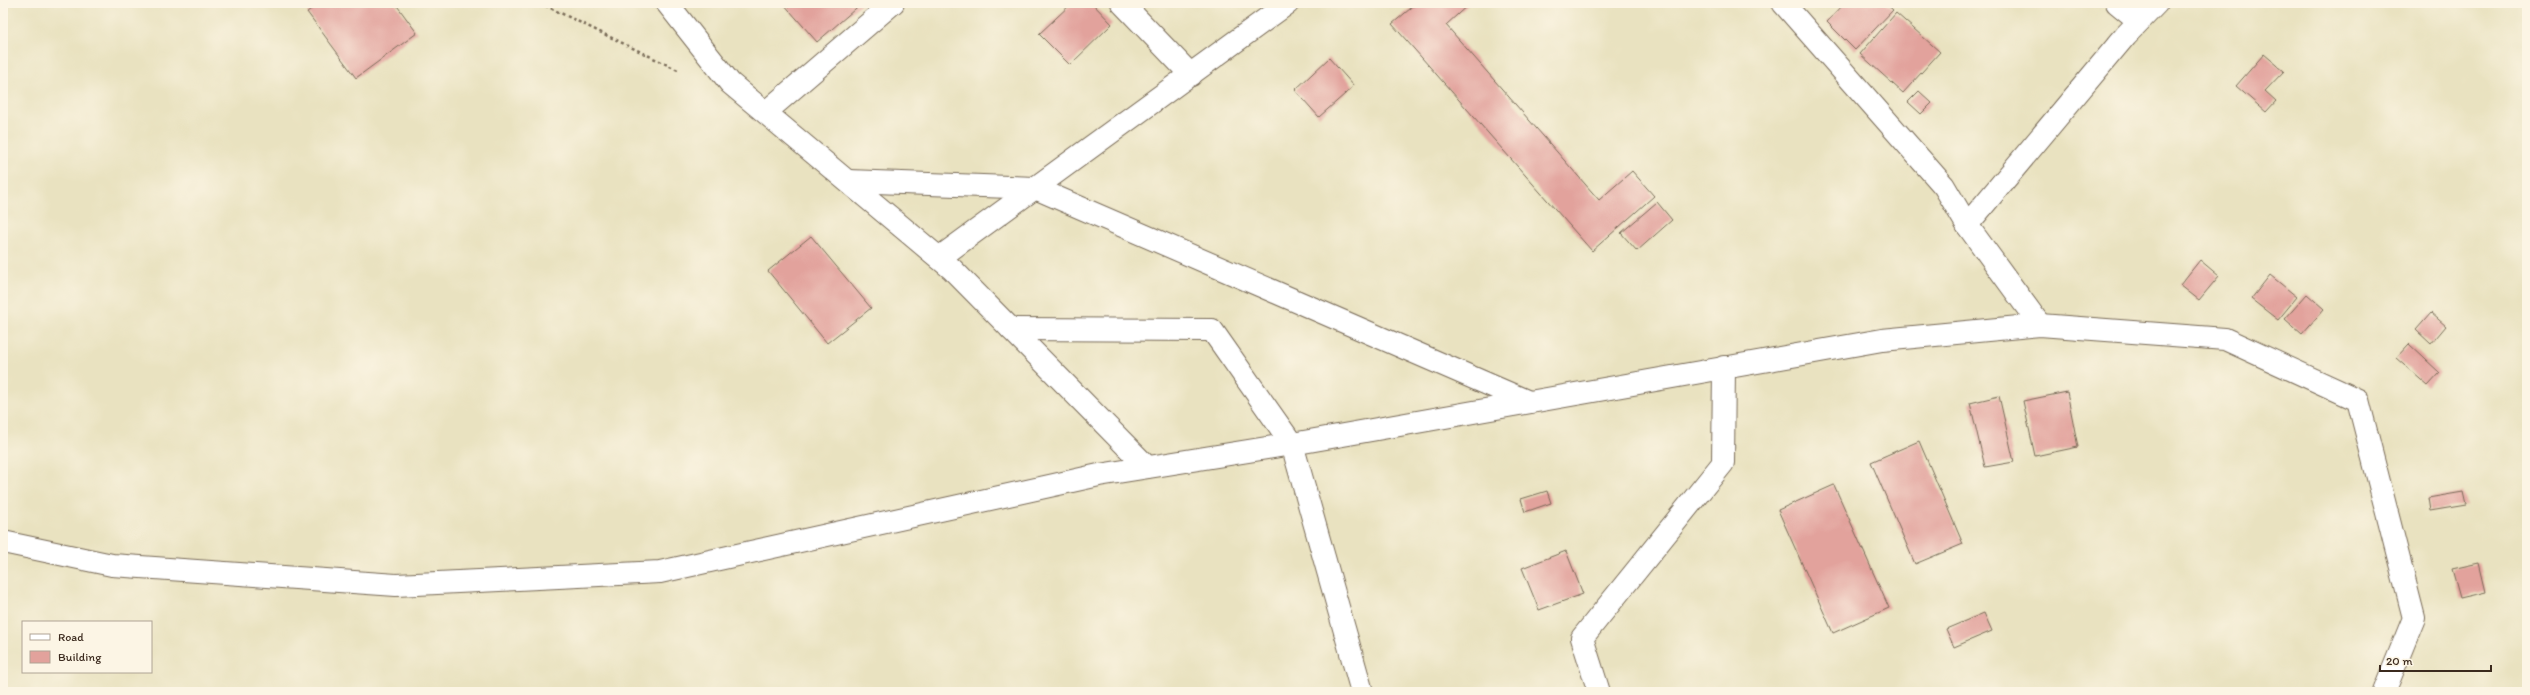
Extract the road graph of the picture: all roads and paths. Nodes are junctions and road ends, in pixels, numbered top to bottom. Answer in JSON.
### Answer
{"nodes":[{"id":1,"x":540,"y":3,"type":"edge"},
{"id":2,"x":667,"y":3,"type":"edge"},
{"id":3,"x":894,"y":3,"type":"edge"},
{"id":4,"x":1122,"y":3,"type":"edge"},
{"id":5,"x":1288,"y":3,"type":"edge"},
{"id":6,"x":1783,"y":3,"type":"edge"},
{"id":7,"x":2117,"y":3,"type":"edge"},
{"id":8,"x":2157,"y":3,"type":"edge"},
{"id":9,"x":2139,"y":21,"type":"junction"},
{"id":10,"x":681,"y":71,"type":"dead end"},
{"id":11,"x":1190,"y":75,"type":"junction"},
{"id":12,"x":766,"y":112,"type":"junction"},
{"id":13,"x":848,"y":181,"type":"junction"},
{"id":14,"x":1035,"y":188,"type":"junction"},
{"id":15,"x":1967,"y":225,"type":"junction"},
{"id":16,"x":939,"y":258,"type":"junction"},
{"id":17,"x":2040,"y":325,"type":"junction"},
{"id":18,"x":1011,"y":329,"type":"junction"},
{"id":19,"x":1724,"y":367,"type":"junction"},
{"id":20,"x":1529,"y":402,"type":"junction"},
{"id":21,"x":1292,"y":444,"type":"junction"},
{"id":22,"x":1147,"y":467,"type":"junction"},
{"id":23,"x":3,"y":542,"type":"edge"},
{"id":24,"x":1362,"y":692,"type":"edge"},
{"id":25,"x":1599,"y":692,"type":"edge"},
{"id":26,"x":2384,"y":692,"type":"edge"}],
"edges":[{"from":1,"to":10,"type":"path"},
{"from":2,"to":12,"type":"street"},
{"from":3,"to":12,"type":"street"},
{"from":4,"to":11,"type":"street"},
{"from":5,"to":11,"type":"street"},
{"from":6,"to":15,"type":"street"},
{"from":7,"to":9,"type":"street"},
{"from":8,"to":9,"type":"street"},
{"from":9,"to":15,"type":"street"},
{"from":11,"to":14,"type":"street"},
{"from":12,"to":13,"type":"street"},
{"from":13,"to":14,"type":"street"},
{"from":13,"to":16,"type":"street"},
{"from":14,"to":16,"type":"street"},
{"from":14,"to":20,"type":"street"},
{"from":15,"to":17,"type":"street"},
{"from":16,"to":18,"type":"street"},
{"from":17,"to":19,"type":"street"},
{"from":17,"to":26,"type":"street"},
{"from":18,"to":21,"type":"street"},
{"from":18,"to":22,"type":"street"},
{"from":19,"to":20,"type":"street"},
{"from":19,"to":25,"type":"street"},
{"from":20,"to":21,"type":"street"},
{"from":21,"to":22,"type":"street"},
{"from":21,"to":24,"type":"street"},
{"from":22,"to":23,"type":"street"}]}
